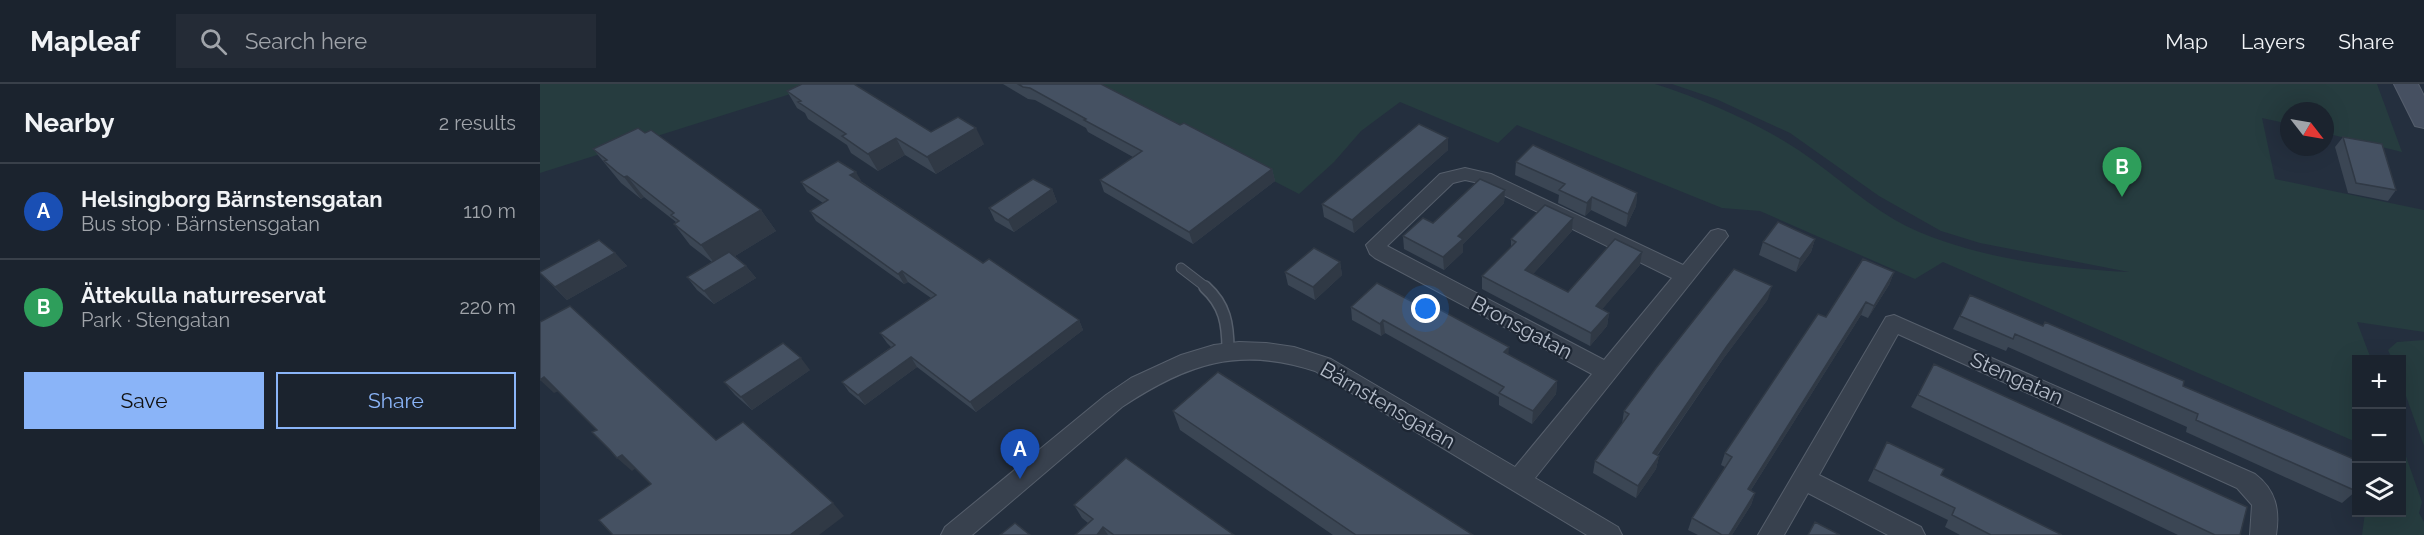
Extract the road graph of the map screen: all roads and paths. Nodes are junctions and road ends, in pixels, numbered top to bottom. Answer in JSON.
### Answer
{"nodes":[{"id":1,"x":2413,"y":89,"type":"edge"},
{"id":2,"x":2424,"y":120,"type":"edge"},
{"id":3,"x":1718,"y":236,"type":"dead end"},
{"id":4,"x":1181,"y":268,"type":"dead end"},
{"id":5,"x":1685,"y":274,"type":"junction"},
{"id":6,"x":1228,"y":350,"type":"junction"},
{"id":7,"x":1607,"y":372,"type":"junction"},
{"id":8,"x":1804,"y":479,"type":"junction"},
{"id":9,"x":1518,"y":481,"type":"junction"},
{"id":10,"x":954,"y":535,"type":"edge"},
{"id":11,"x":1609,"y":535,"type":"edge"},
{"id":12,"x":1771,"y":535,"type":"edge"},
{"id":13,"x":1912,"y":535,"type":"edge"},
{"id":14,"x":2263,"y":535,"type":"edge"}],
"edges":[{"from":1,"to":2,"type":"main road"},
{"from":3,"to":5,"type":"street"},
{"from":4,"to":6,"type":"lane"},
{"from":5,"to":7,"type":"street"},
{"from":5,"to":7,"type":"street","name":"Bronsgatan"},
{"from":6,"to":9,"type":"street","name":"Bärnstensgatan"},
{"from":6,"to":10,"type":"street","name":"Bärnstensgatan"},
{"from":7,"to":9,"type":"street"},
{"from":8,"to":12,"type":"street","name":"Stengatan"},
{"from":8,"to":13,"type":"street"},
{"from":8,"to":14,"type":"street","name":"Stengatan"},
{"from":9,"to":11,"type":"street","name":"Bärnstensgatan"}]}
